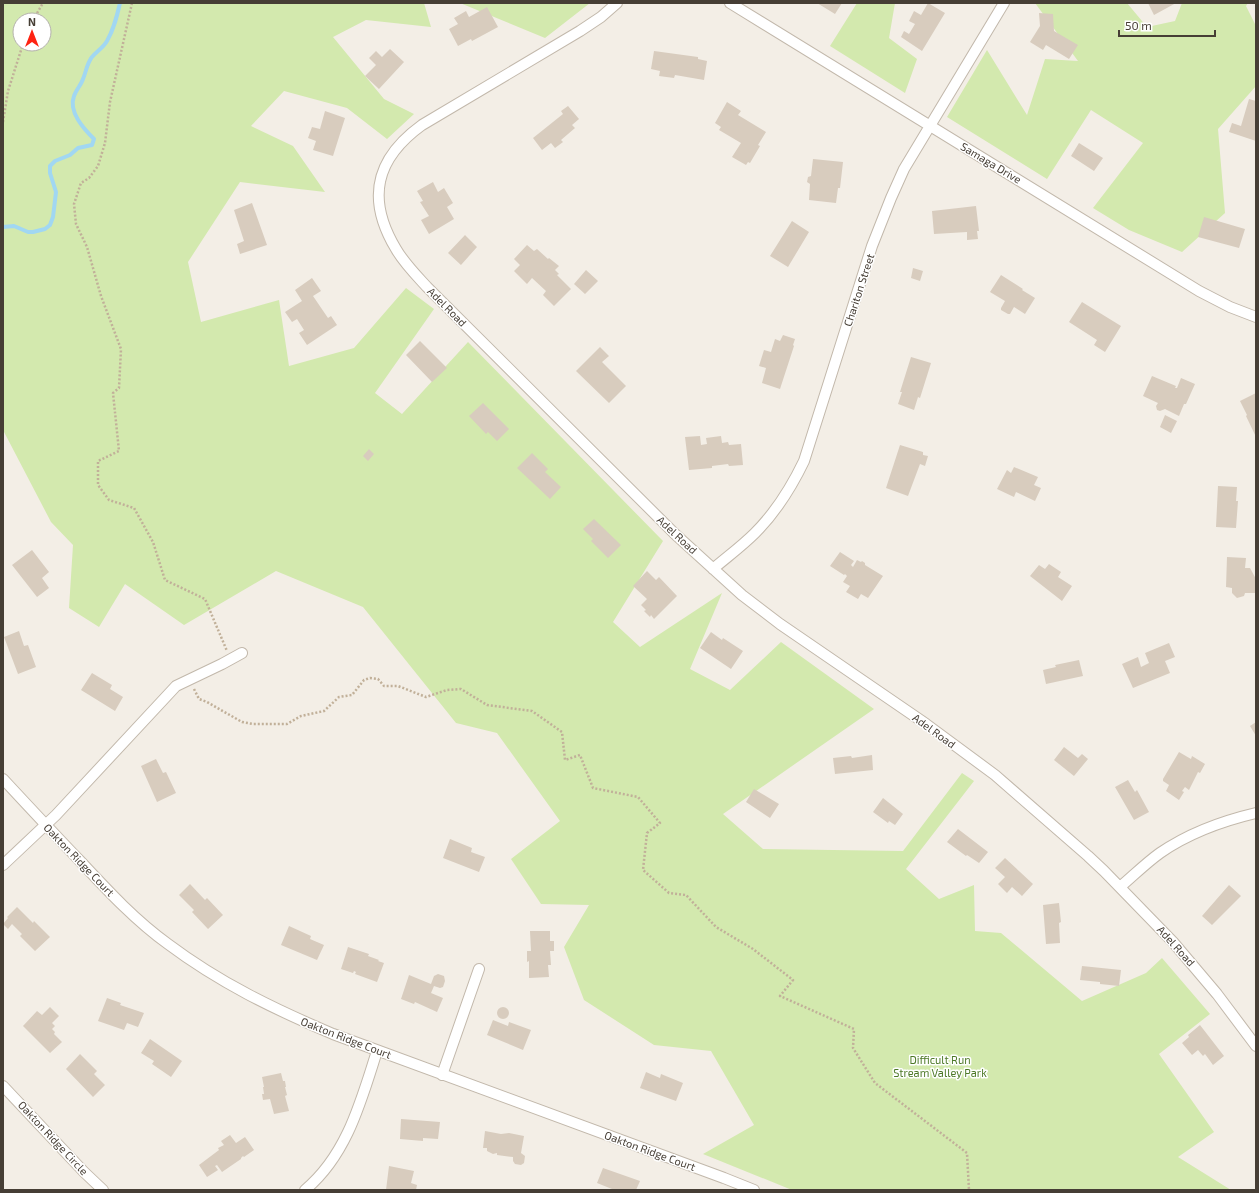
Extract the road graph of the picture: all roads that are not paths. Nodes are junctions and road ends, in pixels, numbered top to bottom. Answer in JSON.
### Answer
{"nodes":[{"id":1,"x":617,"y":3,"type":"edge"},
{"id":2,"x":730,"y":3,"type":"edge"},
{"id":3,"x":1004,"y":3,"type":"edge"},
{"id":4,"x":929,"y":126,"type":"junction"},
{"id":5,"x":1256,"y":317,"type":"edge"},
{"id":6,"x":713,"y":569,"type":"junction"},
{"id":7,"x":242,"y":653,"type":"dead end"},
{"id":8,"x":3,"y":779,"type":"edge"},
{"id":9,"x":1256,"y":813,"type":"edge"},
{"id":10,"x":46,"y":825,"type":"junction"},
{"id":11,"x":3,"y":865,"type":"edge"},
{"id":12,"x":1120,"y":887,"type":"junction"},
{"id":13,"x":479,"y":969,"type":"dead end"},
{"id":14,"x":1256,"y":1046,"type":"edge"},
{"id":15,"x":377,"y":1051,"type":"junction"},
{"id":16,"x":442,"y":1074,"type":"junction"},
{"id":17,"x":3,"y":1086,"type":"edge"},
{"id":18,"x":734,"y":1186,"type":"edge"},
{"id":19,"x":103,"y":1190,"type":"edge"},
{"id":20,"x":305,"y":1190,"type":"edge"},
{"id":21,"x":754,"y":1190,"type":"edge"}],
"edges":[{"from":1,"to":6,"type":"street","name":"Adel Road"},
{"from":2,"to":4,"type":"street","name":"Samaga Drive"},
{"from":3,"to":4,"type":"street","name":"Chariton Street"},
{"from":4,"to":5,"type":"street","name":"Samaga Drive"},
{"from":4,"to":6,"type":"street","name":"Chariton Street"},
{"from":6,"to":12,"type":"street","name":"Adel Road"},
{"from":7,"to":10,"type":"street"},
{"from":8,"to":10,"type":"street","name":"Oakton Ridge Court"},
{"from":9,"to":12,"type":"street"},
{"from":10,"to":11,"type":"street"},
{"from":10,"to":15,"type":"street","name":"Oakton Ridge Court"},
{"from":12,"to":14,"type":"street","name":"Adel Road"},
{"from":13,"to":16,"type":"street"},
{"from":15,"to":16,"type":"street","name":"Oakton Ridge Court"},
{"from":15,"to":20,"type":"street"},
{"from":16,"to":18,"type":"street","name":"Oakton Ridge Court"},
{"from":17,"to":19,"type":"street","name":"Oakton Ridge Circle"},
{"from":18,"to":21,"type":"street","name":"Oakton Ridge Court"}]}
